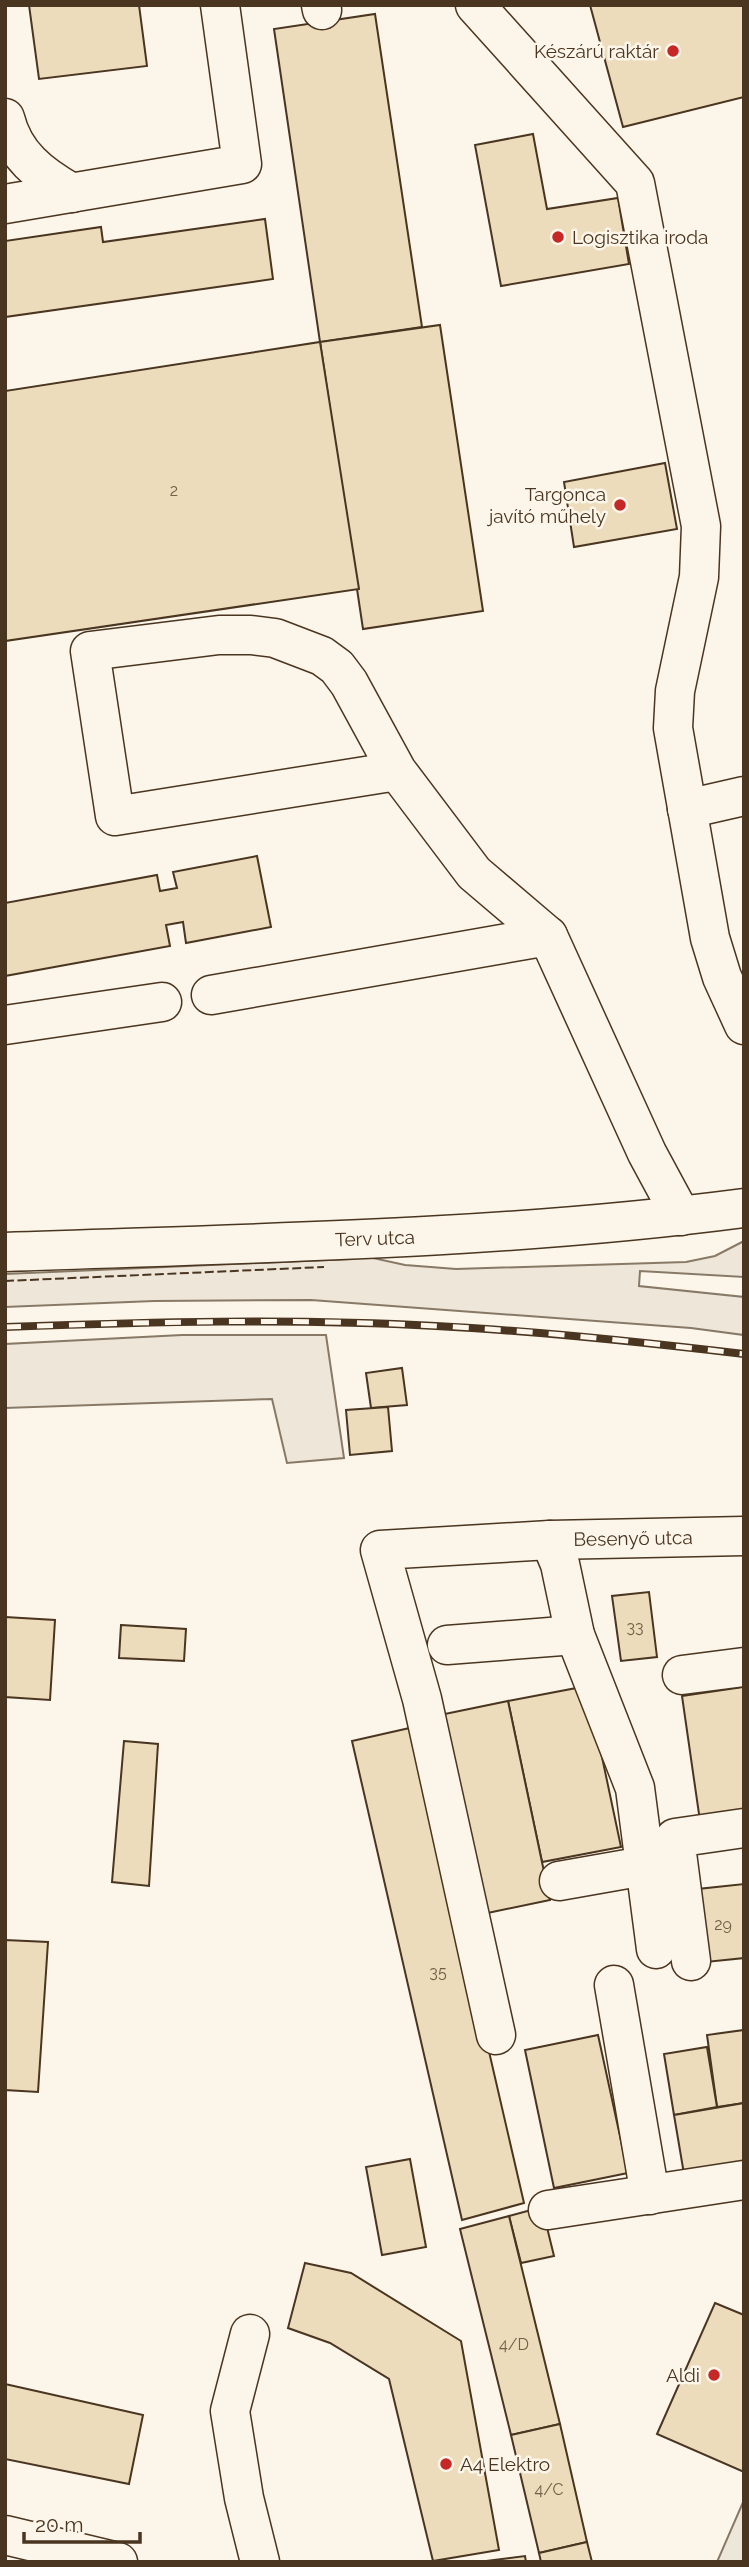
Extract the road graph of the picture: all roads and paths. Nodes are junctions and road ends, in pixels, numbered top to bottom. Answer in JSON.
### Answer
{"nodes":[{"id":1,"x":220,"y":5,"type":"edge"},
{"id":2,"x":475,"y":5,"type":"edge"},
{"id":3,"x":5,"y":118,"type":"edge"},
{"id":4,"x":72,"y":193,"type":"junction"},
{"id":5,"x":5,"y":204,"type":"edge"},
{"id":6,"x":397,"y":771,"type":"junction"},
{"id":7,"x":744,"y":796,"type":"edge"},
{"id":8,"x":687,"y":809,"type":"junction"},
{"id":9,"x":548,"y":936,"type":"junction"},
{"id":10,"x":211,"y":995,"type":"dead end"},
{"id":11,"x":162,"y":1002,"type":"dead end"},
{"id":12,"x":5,"y":1025,"type":"edge"},
{"id":13,"x":744,"y":1026,"type":"edge"},
{"id":14,"x":744,"y":1208,"type":"edge"},
{"id":15,"x":681,"y":1216,"type":"junction"},
{"id":16,"x":5,"y":1252,"type":"edge"},
{"id":17,"x":744,"y":1536,"type":"edge"},
{"id":18,"x":536,"y":1541,"type":"junction"},
{"id":19,"x":575,"y":1635,"type":"junction"},
{"id":20,"x":447,"y":1645,"type":"dead end"},
{"id":21,"x":744,"y":1667,"type":"edge"},
{"id":22,"x":682,"y":1675,"type":"dead end"},
{"id":23,"x":744,"y":1828,"type":"edge"},
{"id":24,"x":644,"y":1866,"type":"junction"},
{"id":25,"x":559,"y":1881,"type":"dead end"},
{"id":26,"x":614,"y":1985,"type":"dead end"},
{"id":27,"x":496,"y":2035,"type":"dead end"},
{"id":28,"x":744,"y":2180,"type":"edge"},
{"id":29,"x":650,"y":2195,"type":"junction"},
{"id":30,"x":548,"y":2210,"type":"dead end"},
{"id":31,"x":250,"y":2334,"type":"dead end"},
{"id":32,"x":5,"y":2535,"type":"edge"},
{"id":33,"x":118,"y":2562,"type":"edge"},
{"id":34,"x":260,"y":2562,"type":"edge"}],
"edges":[{"from":1,"to":4,"type":"street"},
{"from":2,"to":8,"type":"street"},
{"from":3,"to":4,"type":"street"},
{"from":4,"to":5,"type":"street"},
{"from":6,"to":6,"type":"street"},
{"from":6,"to":9,"type":"street"},
{"from":7,"to":8,"type":"street"},
{"from":8,"to":13,"type":"street"},
{"from":9,"to":10,"type":"street"},
{"from":9,"to":15,"type":"street"},
{"from":11,"to":12,"type":"street"},
{"from":14,"to":15,"type":"street","name":"Terv utca"},
{"from":15,"to":16,"type":"street","name":"Terv utca"},
{"from":17,"to":18,"type":"street","name":"Besenyő utca"},
{"from":18,"to":19,"type":"street"},
{"from":18,"to":27,"type":"street","name":"Besenyő utca"},
{"from":19,"to":20,"type":"street"},
{"from":19,"to":24,"type":"street"},
{"from":21,"to":22,"type":"street"},
{"from":23,"to":24,"type":"street"},
{"from":24,"to":25,"type":"street"},
{"from":26,"to":29,"type":"street"},
{"from":28,"to":29,"type":"street"},
{"from":29,"to":30,"type":"street"},
{"from":31,"to":34,"type":"street"},
{"from":32,"to":33,"type":"street"}]}
